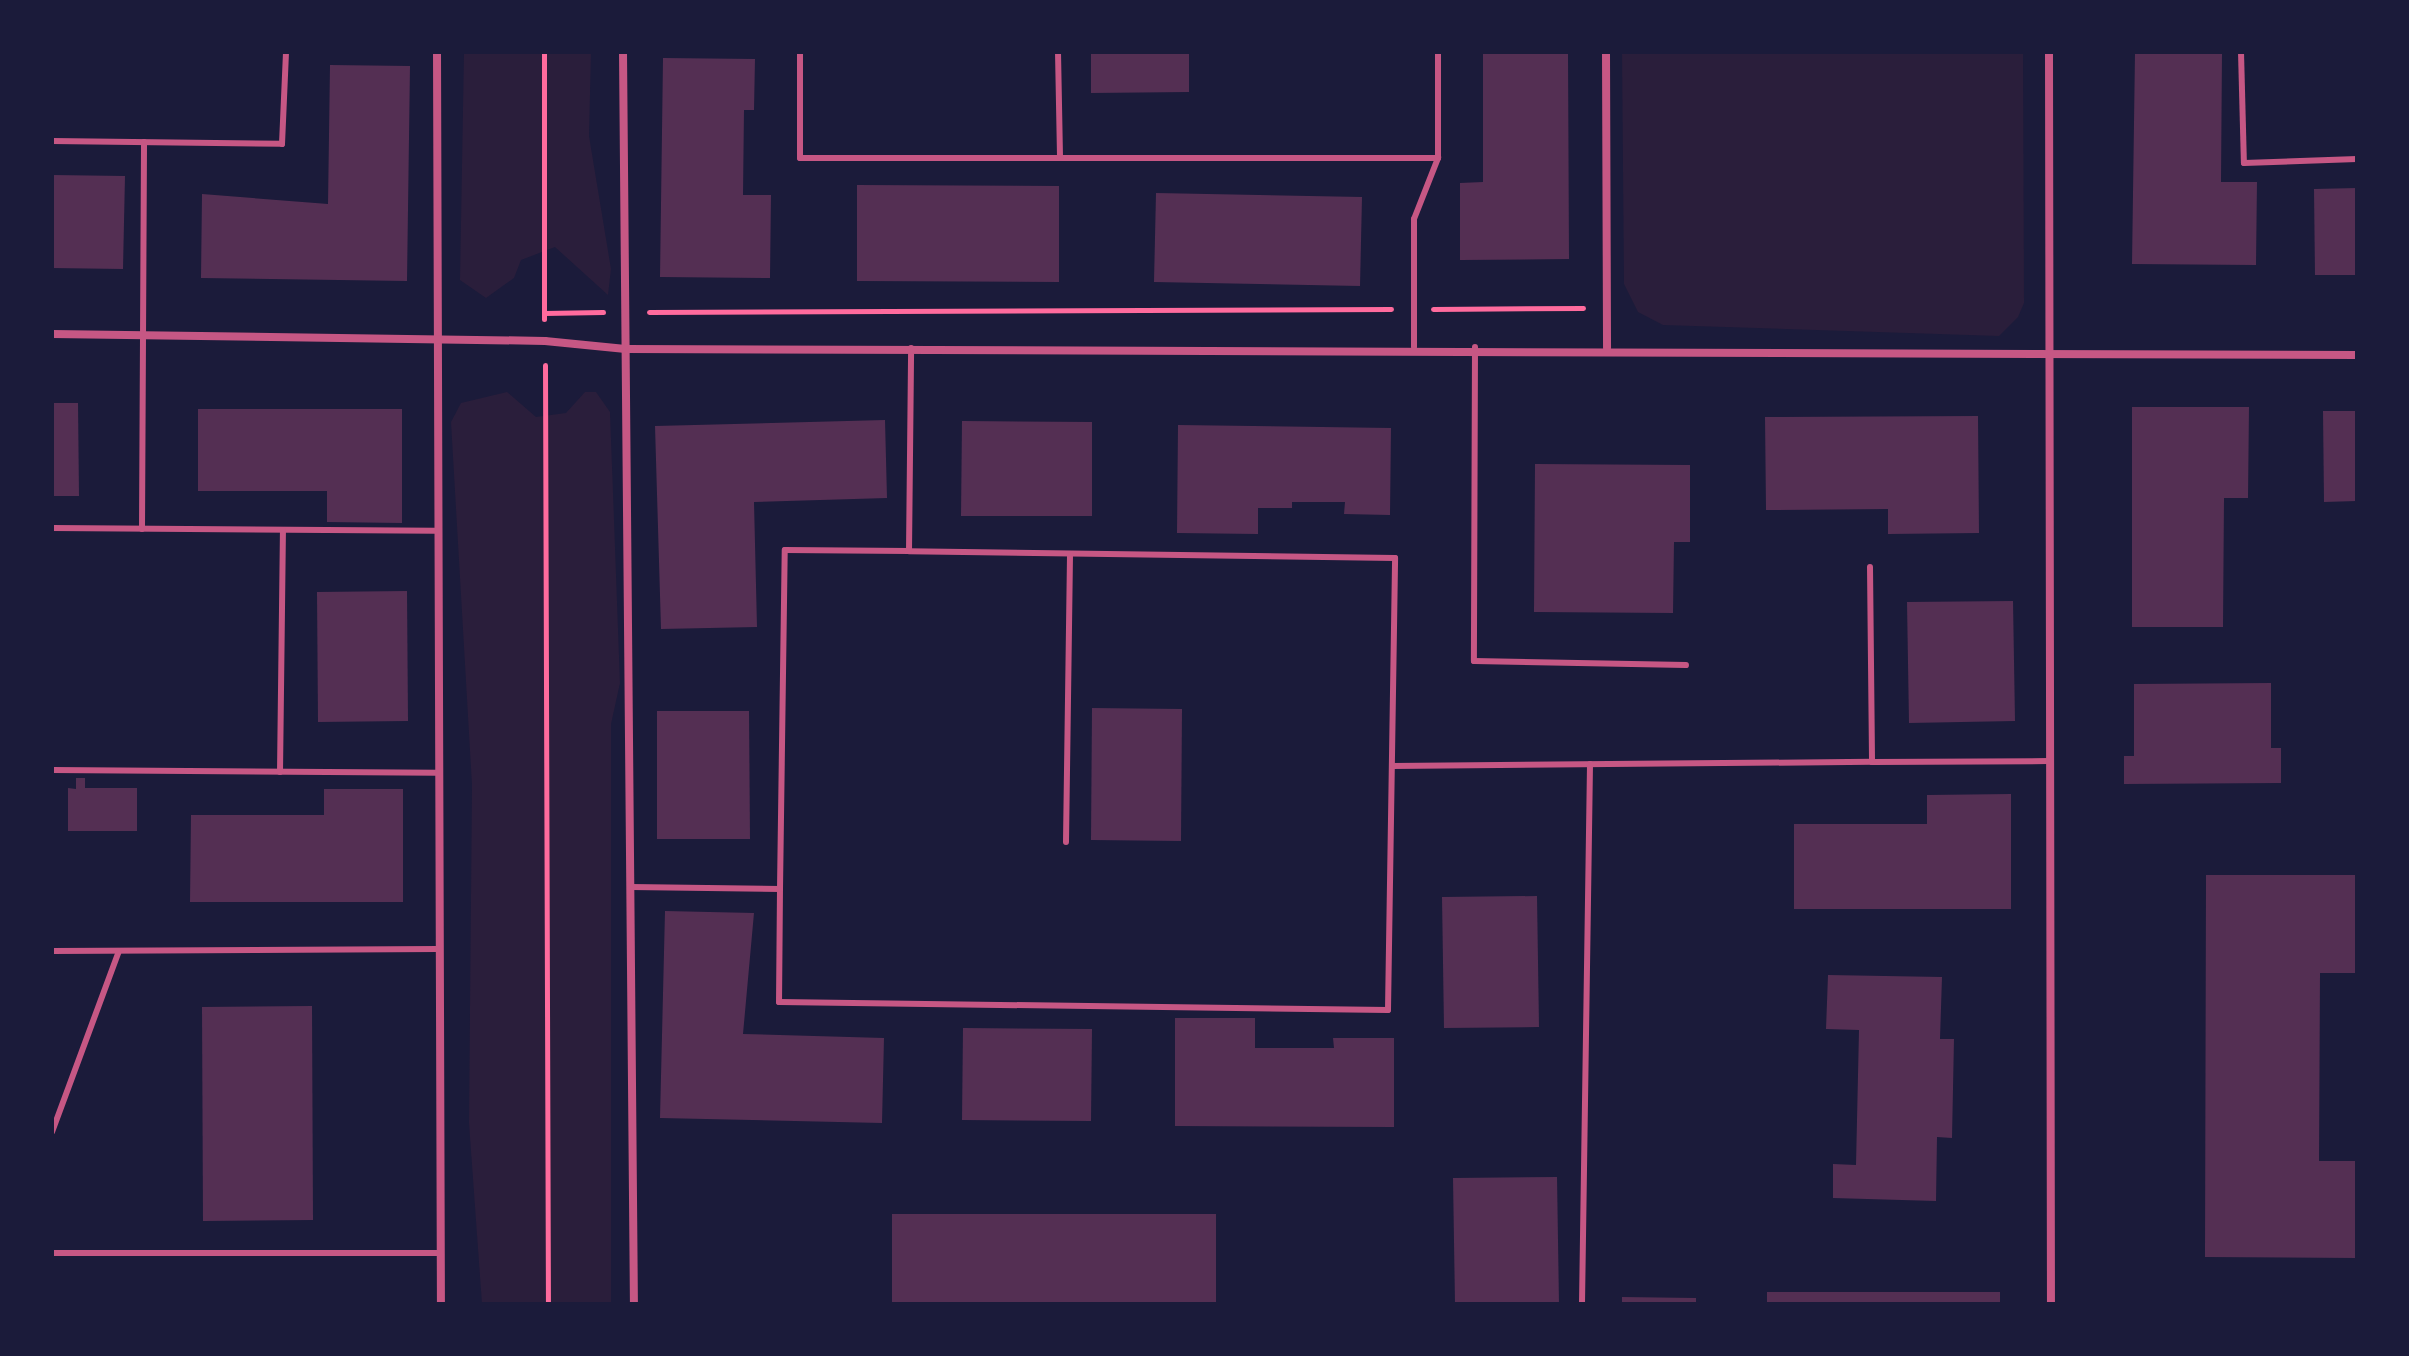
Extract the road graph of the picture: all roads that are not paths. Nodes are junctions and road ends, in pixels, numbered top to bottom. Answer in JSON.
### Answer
{"nodes":[{"id":1,"x":286,"y":52,"type":"edge"},
{"id":2,"x":437,"y":52,"type":"edge"},
{"id":3,"x":623,"y":52,"type":"edge"},
{"id":4,"x":800,"y":52,"type":"edge"},
{"id":5,"x":1058,"y":52,"type":"edge"},
{"id":6,"x":1438,"y":52,"type":"edge"},
{"id":7,"x":1606,"y":52,"type":"edge"},
{"id":8,"x":2049,"y":52,"type":"edge"},
{"id":9,"x":2241,"y":52,"type":"edge"},
{"id":10,"x":52,"y":141,"type":"edge"},
{"id":11,"x":144,"y":142,"type":"junction"},
{"id":12,"x":1060,"y":158,"type":"junction"},
{"id":13,"x":1438,"y":158,"type":"junction"},
{"id":14,"x":2357,"y":159,"type":"edge"},
{"id":15,"x":52,"y":334,"type":"edge"},
{"id":16,"x":141,"y":334,"type":"junction"},
{"id":17,"x":433,"y":338,"type":"junction"},
{"id":18,"x":1414,"y":347,"type":"junction"},
{"id":19,"x":1475,"y":347,"type":"junction"},
{"id":20,"x":911,"y":348,"type":"junction"},
{"id":21,"x":1607,"y":348,"type":"junction"},
{"id":22,"x":626,"y":349,"type":"junction"},
{"id":23,"x":2357,"y":355,"type":"edge"},
{"id":24,"x":2045,"y":357,"type":"junction"},
{"id":25,"x":52,"y":528,"type":"edge"},
{"id":26,"x":142,"y":529,"type":"junction"},
{"id":27,"x":283,"y":530,"type":"junction"},
{"id":28,"x":435,"y":531,"type":"junction"},
{"id":29,"x":909,"y":551,"type":"junction"},
{"id":30,"x":1070,"y":554,"type":"junction"},
{"id":31,"x":1870,"y":567,"type":"dead end"},
{"id":32,"x":1686,"y":665,"type":"dead end"},
{"id":33,"x":2048,"y":761,"type":"junction"},
{"id":34,"x":1872,"y":762,"type":"junction"},
{"id":35,"x":1590,"y":764,"type":"junction"},
{"id":36,"x":1392,"y":766,"type":"junction"},
{"id":37,"x":52,"y":770,"type":"edge"},
{"id":38,"x":280,"y":772,"type":"junction"},
{"id":39,"x":437,"y":773,"type":"junction"},
{"id":40,"x":1066,"y":842,"type":"dead end"},
{"id":41,"x":631,"y":887,"type":"junction"},
{"id":42,"x":780,"y":889,"type":"junction"},
{"id":43,"x":438,"y":949,"type":"junction"},
{"id":44,"x":52,"y":951,"type":"edge"},
{"id":45,"x":119,"y":951,"type":"junction"},
{"id":46,"x":52,"y":1132,"type":"edge"},
{"id":47,"x":52,"y":1253,"type":"edge"},
{"id":48,"x":441,"y":1253,"type":"junction"},
{"id":49,"x":441,"y":1304,"type":"edge"},
{"id":50,"x":634,"y":1304,"type":"edge"},
{"id":51,"x":1582,"y":1304,"type":"edge"},
{"id":52,"x":2051,"y":1304,"type":"edge"}],
"edges":[{"from":1,"to":11,"type":"lane"},
{"from":2,"to":17,"type":"street"},
{"from":3,"to":22,"type":"street"},
{"from":4,"to":12,"type":"lane"},
{"from":5,"to":12,"type":"lane"},
{"from":6,"to":13,"type":"lane"},
{"from":7,"to":21,"type":"street"},
{"from":8,"to":24,"type":"street"},
{"from":9,"to":14,"type":"lane"},
{"from":10,"to":11,"type":"lane"},
{"from":11,"to":16,"type":"lane"},
{"from":12,"to":13,"type":"lane"},
{"from":13,"to":18,"type":"lane"},
{"from":15,"to":16,"type":"street"},
{"from":16,"to":17,"type":"street"},
{"from":16,"to":26,"type":"lane"},
{"from":17,"to":22,"type":"street"},
{"from":17,"to":28,"type":"street"},
{"from":18,"to":19,"type":"street"},
{"from":18,"to":20,"type":"street"},
{"from":19,"to":21,"type":"street"},
{"from":19,"to":32,"type":"lane"},
{"from":20,"to":22,"type":"street"},
{"from":20,"to":29,"type":"lane"},
{"from":21,"to":24,"type":"street"},
{"from":22,"to":41,"type":"street"},
{"from":23,"to":24,"type":"street"},
{"from":24,"to":33,"type":"street"},
{"from":25,"to":26,"type":"lane"},
{"from":26,"to":27,"type":"lane"},
{"from":27,"to":28,"type":"lane"},
{"from":27,"to":38,"type":"lane"},
{"from":28,"to":39,"type":"street"},
{"from":29,"to":30,"type":"lane"},
{"from":29,"to":42,"type":"lane"},
{"from":30,"to":36,"type":"lane"},
{"from":30,"to":40,"type":"lane"},
{"from":31,"to":34,"type":"lane"},
{"from":33,"to":34,"type":"lane"},
{"from":33,"to":52,"type":"street"},
{"from":34,"to":35,"type":"lane"},
{"from":35,"to":36,"type":"lane"},
{"from":35,"to":51,"type":"lane"},
{"from":36,"to":42,"type":"lane"},
{"from":37,"to":38,"type":"lane"},
{"from":38,"to":39,"type":"lane"},
{"from":39,"to":43,"type":"street"},
{"from":41,"to":42,"type":"lane"},
{"from":41,"to":50,"type":"street"},
{"from":43,"to":45,"type":"lane"},
{"from":43,"to":48,"type":"street"},
{"from":44,"to":45,"type":"lane"},
{"from":45,"to":46,"type":"lane"},
{"from":47,"to":48,"type":"lane"},
{"from":48,"to":49,"type":"street"}]}
